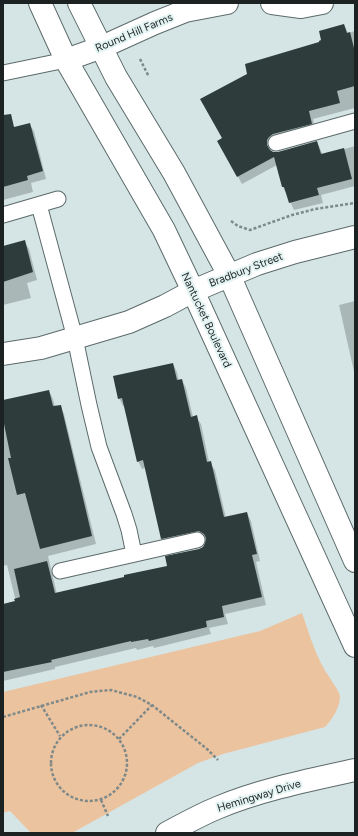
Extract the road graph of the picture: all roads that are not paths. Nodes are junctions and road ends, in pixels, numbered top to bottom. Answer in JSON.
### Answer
{"nodes":[{"id":1,"x":40,"y":3,"type":"edge"},
{"id":2,"x":79,"y":3,"type":"edge"},
{"id":3,"x":226,"y":3,"type":"edge"},
{"id":4,"x":272,"y":3,"type":"edge"},
{"id":5,"x":313,"y":4,"type":"edge"},
{"id":6,"x":102,"y":47,"type":"junction"},
{"id":7,"x":66,"y":60,"type":"junction"},
{"id":8,"x":3,"y":73,"type":"edge"},
{"id":9,"x":355,"y":121,"type":"edge"},
{"id":10,"x":276,"y":143,"type":"dead end"},
{"id":11,"x":58,"y":199,"type":"dead end"},
{"id":12,"x":39,"y":205,"type":"junction"},
{"id":13,"x":3,"y":215,"type":"edge"},
{"id":14,"x":355,"y":237,"type":"edge"},
{"id":15,"x":229,"y":275,"type":"junction"},
{"id":16,"x":193,"y":291,"type":"junction"},
{"id":17,"x":75,"y":338,"type":"junction"},
{"id":18,"x":3,"y":354,"type":"edge"},
{"id":19,"x":197,"y":540,"type":"dead end"},
{"id":20,"x":134,"y":554,"type":"junction"},
{"id":21,"x":355,"y":561,"type":"edge"},
{"id":22,"x":60,"y":571,"type":"dead end"},
{"id":23,"x":355,"y":646,"type":"edge"},
{"id":24,"x":355,"y":770,"type":"edge"},
{"id":25,"x":167,"y":833,"type":"edge"}],
"edges":[{"from":1,"to":7,"type":"street","name":"Nantucket Boulevard"},
{"from":2,"to":6,"type":"street"},
{"from":3,"to":6,"type":"street","name":"Round Hill Farms"},
{"from":4,"to":5,"type":"street"},
{"from":6,"to":7,"type":"street","name":"Round Hill Farms"},
{"from":6,"to":15,"type":"street"},
{"from":7,"to":8,"type":"lane"},
{"from":7,"to":16,"type":"street","name":"Nantucket Boulevard"},
{"from":9,"to":10,"type":"lane"},
{"from":11,"to":12,"type":"lane"},
{"from":12,"to":13,"type":"lane"},
{"from":12,"to":17,"type":"lane"},
{"from":14,"to":15,"type":"street","name":"Bradbury Street"},
{"from":15,"to":16,"type":"street","name":"Bradbury Street"},
{"from":15,"to":21,"type":"street"},
{"from":16,"to":17,"type":"street","name":"Bradbury Street"},
{"from":16,"to":23,"type":"street","name":"Nantucket Boulevard"},
{"from":17,"to":18,"type":"street","name":"Bradbury Street"},
{"from":17,"to":20,"type":"lane"},
{"from":19,"to":20,"type":"lane"},
{"from":20,"to":22,"type":"lane"},
{"from":24,"to":25,"type":"street","name":"Hemingway Drive"}]}
